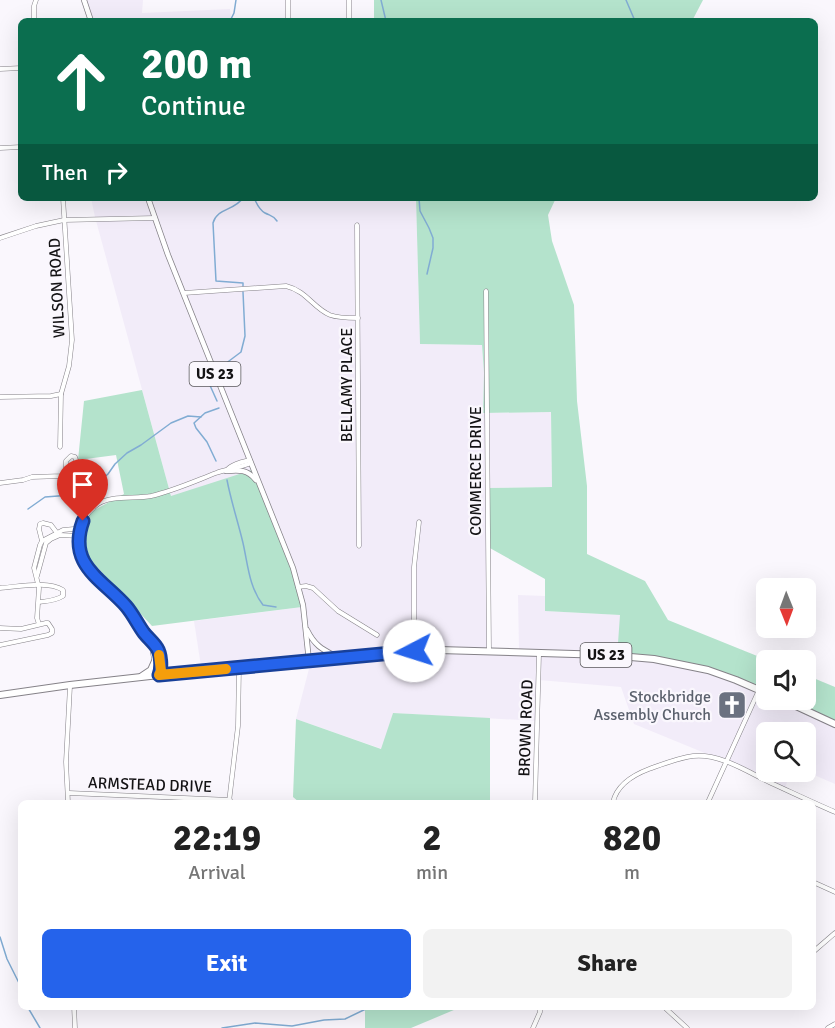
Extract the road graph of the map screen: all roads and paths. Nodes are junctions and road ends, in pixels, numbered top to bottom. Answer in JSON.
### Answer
{"nodes":[{"id":1,"x":36,"y":0,"type":"edge"},
{"id":2,"x":84,"y":0,"type":"edge"},
{"id":3,"x":288,"y":0,"type":"edge"},
{"id":4,"x":349,"y":0,"type":"edge"},
{"id":5,"x":34,"y":18,"type":"edge"},
{"id":6,"x":90,"y":18,"type":"edge"},
{"id":7,"x":288,"y":18,"type":"edge"},
{"id":8,"x":349,"y":18,"type":"edge"},
{"id":9,"x":18,"y":68,"type":"edge"},
{"id":10,"x":0,"y":69,"type":"edge"},
{"id":11,"x":18,"y":147,"type":"edge"},
{"id":12,"x":0,"y":148,"type":"edge"},
{"id":13,"x":63,"y":201,"type":"edge"},
{"id":14,"x":149,"y":201,"type":"edge"},
{"id":15,"x":155,"y":218,"type":"junction"},
{"id":16,"x":64,"y":220,"type":"junction"},
{"id":17,"x":357,"y":225,"type":"dead end"},
{"id":18,"x":0,"y":238,"type":"edge"},
{"id":19,"x":486,"y":291,"type":"dead end"},
{"id":20,"x":184,"y":293,"type":"junction"},
{"id":21,"x":358,"y":318,"type":"junction"},
{"id":22,"x":61,"y":394,"type":"junction"},
{"id":23,"x":0,"y":397,"type":"edge"},
{"id":24,"x":60,"y":447,"type":"dead end"},
{"id":25,"x":250,"y":461,"type":"junction"},
{"id":26,"x":226,"y":471,"type":"junction"},
{"id":27,"x":66,"y":475,"type":"junction"},
{"id":28,"x":0,"y":483,"type":"edge"},
{"id":29,"x":258,"y":483,"type":"junction"},
{"id":30,"x":419,"y":522,"type":"dead end"},
{"id":31,"x":80,"y":531,"type":"junction"},
{"id":32,"x":57,"y":533,"type":"junction"},
{"id":33,"x":78,"y":536,"type":"junction"},
{"id":34,"x":42,"y":541,"type":"junction"},
{"id":35,"x":359,"y":546,"type":"dead end"},
{"id":36,"x":37,"y":577,"type":"junction"},
{"id":37,"x":39,"y":585,"type":"junction"},
{"id":38,"x":298,"y":587,"type":"junction"},
{"id":39,"x":0,"y":588,"type":"edge"},
{"id":40,"x":39,"y":602,"type":"junction"},
{"id":41,"x":39,"y":624,"type":"junction"},
{"id":42,"x":306,"y":627,"type":"junction"},
{"id":43,"x":0,"y":628,"type":"edge"},
{"id":44,"x":377,"y":635,"type":"dead end"},
{"id":45,"x":151,"y":642,"type":"junction"},
{"id":46,"x":0,"y":645,"type":"edge"},
{"id":47,"x":414,"y":651,"type":"junction"},
{"id":48,"x":489,"y":651,"type":"junction"},
{"id":49,"x":539,"y":654,"type":"junction"},
{"id":50,"x":338,"y":657,"type":"junction"},
{"id":51,"x":155,"y":661,"type":"junction"},
{"id":52,"x":309,"y":661,"type":"junction"},
{"id":53,"x":239,"y":669,"type":"junction"},
{"id":54,"x":159,"y":675,"type":"junction"},
{"id":55,"x":140,"y":677,"type":"junction"},
{"id":56,"x":70,"y":685,"type":"junction"},
{"id":57,"x":756,"y":689,"type":"edge"},
{"id":58,"x":0,"y":695,"type":"edge"},
{"id":59,"x":756,"y":697,"type":"edge"},
{"id":60,"x":805,"y":710,"type":"edge"},
{"id":61,"x":835,"y":724,"type":"edge"},
{"id":62,"x":726,"y":762,"type":"junction"},
{"id":63,"x":69,"y":793,"type":"junction"},
{"id":64,"x":68,"y":800,"type":"edge"},
{"id":65,"x":210,"y":800,"type":"edge"},
{"id":66,"x":230,"y":800,"type":"edge"},
{"id":67,"x":535,"y":800,"type":"edge"},
{"id":68,"x":613,"y":800,"type":"edge"},
{"id":69,"x":709,"y":800,"type":"edge"},
{"id":70,"x":809,"y":800,"type":"edge"},
{"id":71,"x":816,"y":803,"type":"edge"},
{"id":72,"x":835,"y":812,"type":"edge"},
{"id":73,"x":816,"y":883,"type":"edge"},
{"id":74,"x":835,"y":892,"type":"edge"},
{"id":75,"x":835,"y":933,"type":"edge"},
{"id":76,"x":816,"y":949,"type":"edge"},
{"id":77,"x":74,"y":1010,"type":"edge"},
{"id":78,"x":540,"y":1010,"type":"edge"},
{"id":79,"x":667,"y":1010,"type":"edge"},
{"id":80,"x":835,"y":1024,"type":"edge"},
{"id":81,"x":75,"y":1028,"type":"edge"},
{"id":82,"x":533,"y":1028,"type":"edge"},
{"id":83,"x":687,"y":1028,"type":"edge"},
{"id":84,"x":828,"y":1028,"type":"edge"}],
"edges":[{"from":1,"to":5,"type":"street"},
{"from":2,"to":6,"type":"main road"},
{"from":3,"to":7,"type":"street"},
{"from":4,"to":8,"type":"street"},
{"from":9,"to":10,"type":"street"},
{"from":11,"to":12,"type":"street"},
{"from":13,"to":16,"type":"street","name":"WILSON ROAD"},
{"from":14,"to":15,"type":"main road","number":"US 23"},
{"from":15,"to":16,"type":"street"},
{"from":15,"to":20,"type":"main road","number":"US 23"},
{"from":16,"to":18,"type":"street"},
{"from":16,"to":22,"type":"street","name":"WILSON ROAD"},
{"from":17,"to":21,"type":"street","name":"BELLAMY PLACE"},
{"from":19,"to":48,"type":"street","name":"COMMERCE DRIVE"},
{"from":20,"to":21,"type":"street"},
{"from":20,"to":25,"type":"main road","number":"US 23"},
{"from":21,"to":35,"type":"street","name":"BELLAMY PLACE"},
{"from":22,"to":23,"type":"street"},
{"from":22,"to":24,"type":"street","name":"WILSON ROAD"},
{"from":25,"to":26,"type":"street"},
{"from":25,"to":29,"type":"main road","number":"US 23"},
{"from":26,"to":29,"type":"main road"},
{"from":26,"to":31,"type":"street"},
{"from":27,"to":27,"type":"street"},
{"from":27,"to":28,"type":"street"},
{"from":29,"to":38,"type":"main road","number":"US 23"},
{"from":30,"to":47,"type":"street"},
{"from":31,"to":32,"type":"street"},
{"from":31,"to":33,"type":"street"},
{"from":32,"to":34,"type":"street"},
{"from":32,"to":34,"type":"street"},
{"from":33,"to":36,"type":"street"},
{"from":33,"to":45,"type":"street"},
{"from":34,"to":36,"type":"street"},
{"from":36,"to":37,"type":"street"},
{"from":37,"to":39,"type":"street"},
{"from":37,"to":40,"type":"street"},
{"from":37,"to":40,"type":"street"},
{"from":38,"to":42,"type":"main road","number":"US 23"},
{"from":38,"to":44,"type":"street"},
{"from":40,"to":41,"type":"street"},
{"from":41,"to":43,"type":"street"},
{"from":41,"to":46,"type":"street"},
{"from":42,"to":50,"type":"main road","number":"US 23"},
{"from":42,"to":52,"type":"main road","number":"US 23"},
{"from":45,"to":51,"type":"street"},
{"from":45,"to":54,"type":"street"},
{"from":47,"to":48,"type":"highway","number":"US 23"},
{"from":47,"to":50,"type":"highway","number":"US 23"},
{"from":48,"to":49,"type":"highway","number":"US 23"},
{"from":49,"to":57,"type":"highway","number":"US 23"},
{"from":49,"to":67,"type":"street","name":"BROWN ROAD"},
{"from":50,"to":52,"type":"highway","number":"US 23"},
{"from":51,"to":54,"type":"street"},
{"from":51,"to":55,"type":"highway"},
{"from":52,"to":53,"type":"highway"},
{"from":53,"to":54,"type":"highway"},
{"from":53,"to":66,"type":"street"},
{"from":54,"to":55,"type":"highway"},
{"from":55,"to":56,"type":"highway"},
{"from":56,"to":58,"type":"highway"},
{"from":56,"to":63,"type":"street"},
{"from":59,"to":62,"type":"street"},
{"from":60,"to":61,"type":"highway"},
{"from":62,"to":68,"type":"street"},
{"from":62,"to":69,"type":"street"},
{"from":62,"to":70,"type":"street"},
{"from":63,"to":64,"type":"street"},
{"from":63,"to":65,"type":"street","name":"ARMSTEAD DRIVE"},
{"from":71,"to":72,"type":"street"},
{"from":73,"to":74,"type":"street"},
{"from":75,"to":76,"type":"street"},
{"from":77,"to":81,"type":"street"},
{"from":78,"to":82,"type":"street"},
{"from":79,"to":83,"type":"street"},
{"from":80,"to":84,"type":"street"}]}
